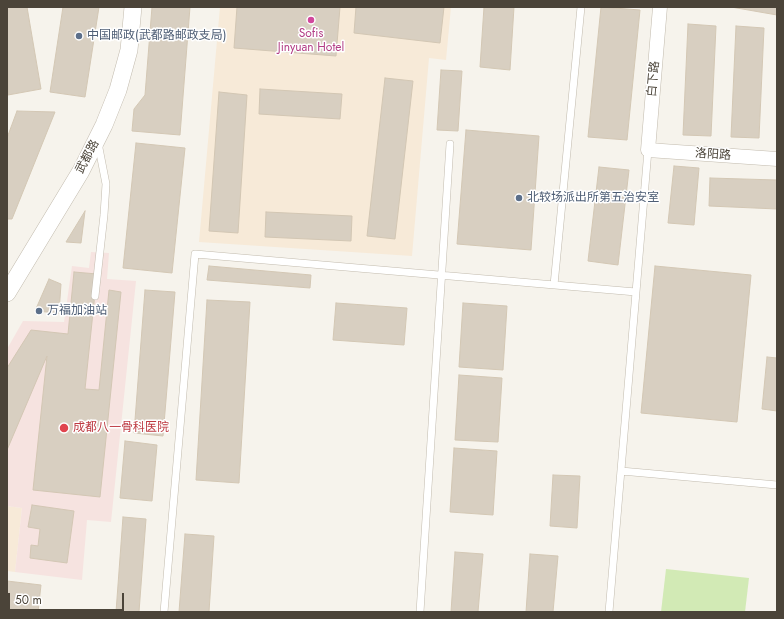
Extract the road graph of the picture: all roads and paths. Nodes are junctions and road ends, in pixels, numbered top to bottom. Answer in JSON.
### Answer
{"nodes":[{"id":1,"x":133,"y":7,"type":"edge"},
{"id":2,"x":581,"y":7,"type":"edge"},
{"id":3,"x":660,"y":7,"type":"edge"},
{"id":4,"x":98,"y":138,"type":"junction"},
{"id":5,"x":450,"y":144,"type":"dead end"},
{"id":6,"x":648,"y":150,"type":"junction"},
{"id":7,"x":777,"y":159,"type":"edge"},
{"id":8,"x":442,"y":275,"type":"junction"},
{"id":9,"x":554,"y":285,"type":"junction"},
{"id":10,"x":636,"y":292,"type":"junction"},
{"id":11,"x":7,"y":293,"type":"edge"},
{"id":12,"x":95,"y":296,"type":"dead end"},
{"id":13,"x":621,"y":471,"type":"junction"},
{"id":14,"x":777,"y":485,"type":"edge"},
{"id":15,"x":164,"y":612,"type":"edge"},
{"id":16,"x":420,"y":612,"type":"edge"},
{"id":17,"x":608,"y":612,"type":"edge"}],
"edges":[{"from":1,"to":4,"type":"street","name":"武都路"},
{"from":2,"to":9,"type":"lane"},
{"from":3,"to":6,"type":"street","name":"白下路"},
{"from":4,"to":11,"type":"street","name":"武都路"},
{"from":4,"to":12,"type":"lane"},
{"from":5,"to":8,"type":"lane"},
{"from":6,"to":7,"type":"street","name":"洛阳路"},
{"from":6,"to":10,"type":"lane"},
{"from":8,"to":9,"type":"lane"},
{"from":8,"to":15,"type":"lane"},
{"from":8,"to":16,"type":"lane"},
{"from":9,"to":10,"type":"lane"},
{"from":10,"to":13,"type":"lane"},
{"from":13,"to":14,"type":"lane"},
{"from":13,"to":17,"type":"lane"}]}
